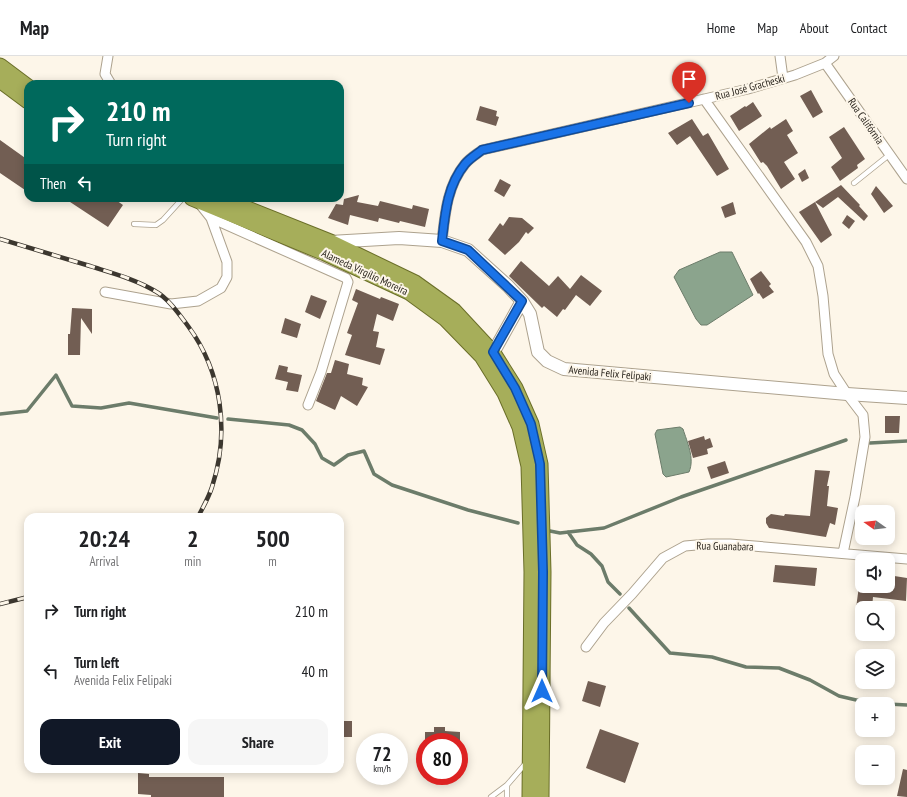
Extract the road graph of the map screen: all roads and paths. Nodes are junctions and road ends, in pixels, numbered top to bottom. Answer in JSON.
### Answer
{"nodes":[{"id":1,"x":108,"y":56,"type":"edge"},
{"id":2,"x":780,"y":56,"type":"edge"},
{"id":3,"x":834,"y":56,"type":"edge"},
{"id":4,"x":825,"y":63,"type":"junction"},
{"id":5,"x":0,"y":66,"type":"edge"},
{"id":6,"x":783,"y":78,"type":"junction"},
{"id":7,"x":0,"y":80,"type":"edge"},
{"id":8,"x":108,"y":80,"type":"edge"},
{"id":9,"x":24,"y":84,"type":"edge"},
{"id":10,"x":24,"y":99,"type":"edge"},
{"id":11,"x":704,"y":100,"type":"junction"},
{"id":12,"x":889,"y":155,"type":"junction"},
{"id":13,"x":906,"y":179,"type":"edge"},
{"id":14,"x":854,"y":183,"type":"dead end"},
{"id":15,"x":187,"y":202,"type":"edge"},
{"id":16,"x":194,"y":202,"type":"edge"},
{"id":17,"x":198,"y":202,"type":"edge"},
{"id":18,"x":230,"y":202,"type":"edge"},
{"id":19,"x":211,"y":218,"type":"junction"},
{"id":20,"x":134,"y":224,"type":"dead end"},
{"id":21,"x":442,"y":241,"type":"junction"},
{"id":22,"x":330,"y":242,"type":"junction"},
{"id":23,"x":106,"y":292,"type":"dead end"},
{"id":24,"x":522,"y":301,"type":"junction"},
{"id":25,"x":493,"y":352,"type":"junction"},
{"id":26,"x":846,"y":394,"type":"junction"},
{"id":27,"x":907,"y":398,"type":"edge"},
{"id":28,"x":308,"y":405,"type":"dead end"},
{"id":29,"x":843,"y":553,"type":"junction"},
{"id":30,"x":907,"y":559,"type":"edge"},
{"id":31,"x":586,"y":648,"type":"dead end"},
{"id":32,"x":531,"y":757,"type":"junction"},
{"id":33,"x":507,"y":785,"type":"junction"},
{"id":34,"x":491,"y":797,"type":"edge"},
{"id":35,"x":507,"y":797,"type":"edge"},
{"id":36,"x":530,"y":797,"type":"edge"},
{"id":37,"x":541,"y":797,"type":"edge"}],
"edges":[{"from":1,"to":8,"type":"street"},
{"from":2,"to":6,"type":"street"},
{"from":3,"to":4,"type":"street","name":"Rua José Gracheski"},
{"from":4,"to":6,"type":"street","name":"Rua José Gracheski"},
{"from":4,"to":12,"type":"street","name":"Rua Califórnia"},
{"from":5,"to":9,"type":"highway"},
{"from":6,"to":11,"type":"street","name":"Rua José Gracheski"},
{"from":7,"to":10,"type":"highway"},
{"from":11,"to":21,"type":"street","name":"Rua José Gracheski"},
{"from":11,"to":26,"type":"street"},
{"from":12,"to":13,"type":"street","name":"Rua Califórnia"},
{"from":12,"to":14,"type":"lane"},
{"from":15,"to":20,"type":"lane"},
{"from":16,"to":19,"type":"street"},
{"from":17,"to":32,"type":"highway","name":"Alameda Virgílio Moreira"},
{"from":18,"to":22,"type":"highway","name":"Alameda Virgílio Moreira"},
{"from":19,"to":23,"type":"street"},
{"from":19,"to":28,"type":"street"},
{"from":21,"to":22,"type":"street","name":"Avenida Felix Felipaki"},
{"from":21,"to":24,"type":"street","name":"Avenida Felix Felipaki"},
{"from":22,"to":25,"type":"highway","name":"Alameda Virgílio Moreira"},
{"from":24,"to":25,"type":"street"},
{"from":24,"to":26,"type":"street","name":"Avenida Felix Felipaki"},
{"from":25,"to":37,"type":"highway","name":"Alameda Virgílio Moreira"},
{"from":26,"to":27,"type":"street","name":"Avenida Felix Felipaki"},
{"from":26,"to":29,"type":"street"},
{"from":29,"to":30,"type":"street","name":"Rua Guanabara"},
{"from":29,"to":31,"type":"street","name":"Rua Guanabara"},
{"from":32,"to":33,"type":"lane"},
{"from":32,"to":36,"type":"highway","name":"Alameda Virgílio Moreira"},
{"from":33,"to":34,"type":"lane"},
{"from":33,"to":35,"type":"lane"}]}
